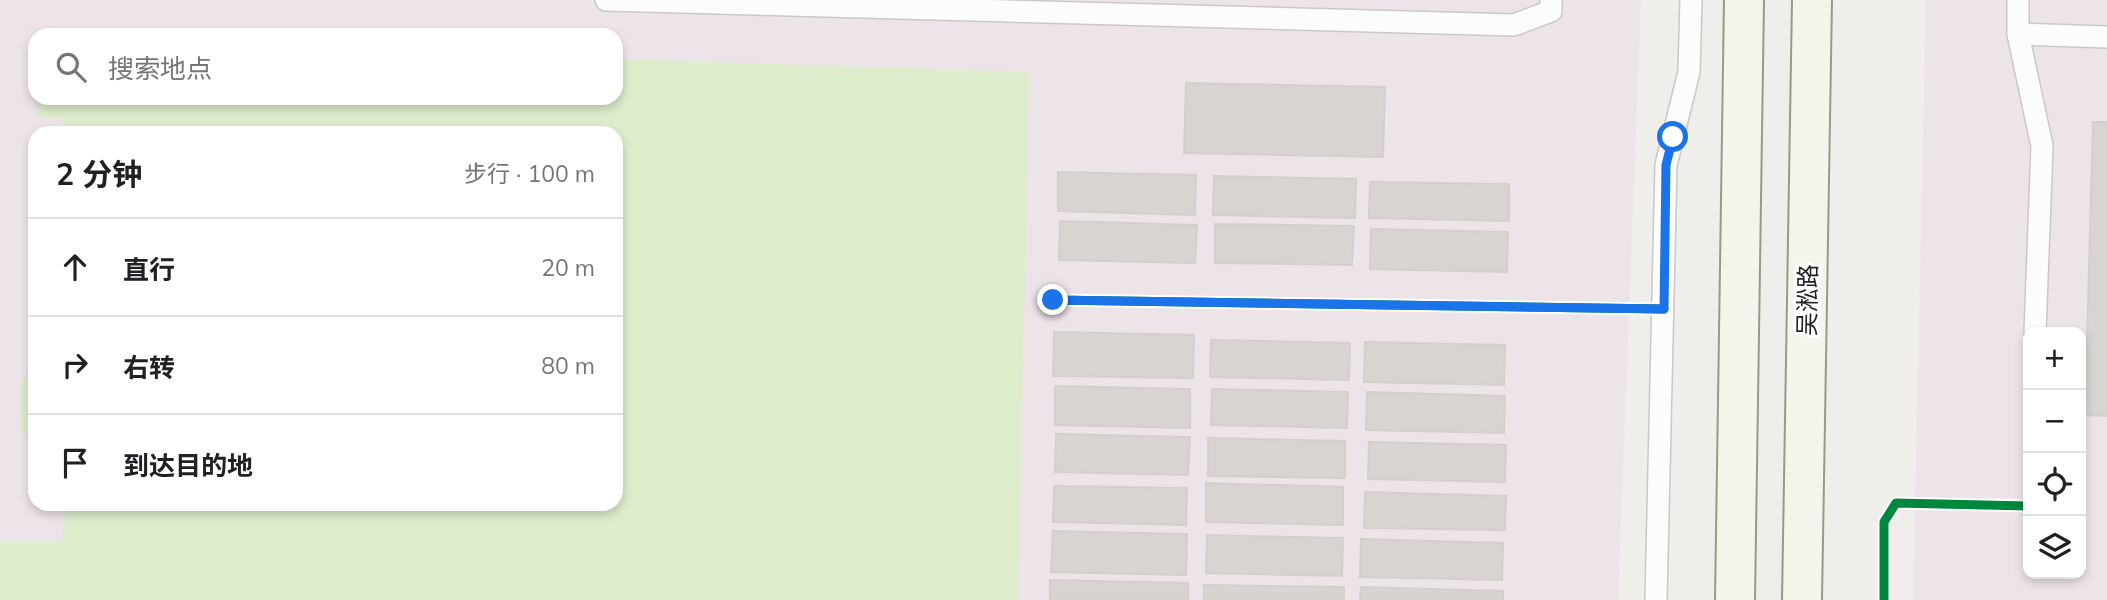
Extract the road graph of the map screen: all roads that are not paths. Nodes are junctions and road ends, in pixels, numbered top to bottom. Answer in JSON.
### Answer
{"nodes":[{"id":1,"x":606,"y":0,"type":"edge"},
{"id":2,"x":1551,"y":0,"type":"edge"},
{"id":3,"x":1691,"y":0,"type":"edge"},
{"id":4,"x":1744,"y":0,"type":"edge"},
{"id":5,"x":1812,"y":0,"type":"edge"},
{"id":6,"x":2018,"y":0,"type":"edge"},
{"id":7,"x":994,"y":5,"type":"edge"},
{"id":8,"x":2018,"y":34,"type":"junction"},
{"id":9,"x":2107,"y":37,"type":"edge"},
{"id":10,"x":2035,"y":327,"type":"edge"},
{"id":11,"x":1656,"y":600,"type":"edge"},
{"id":12,"x":1735,"y":600,"type":"edge"},
{"id":13,"x":1802,"y":600,"type":"edge"}],
"edges":[{"from":1,"to":7,"type":"lane"},
{"from":2,"to":7,"type":"lane"},
{"from":3,"to":11,"type":"lane"},
{"from":4,"to":12,"type":"main road"},
{"from":5,"to":13,"type":"main road","name":"吴淞路"},
{"from":6,"to":8,"type":"lane"},
{"from":8,"to":9,"type":"lane"},
{"from":8,"to":10,"type":"lane"}]}
